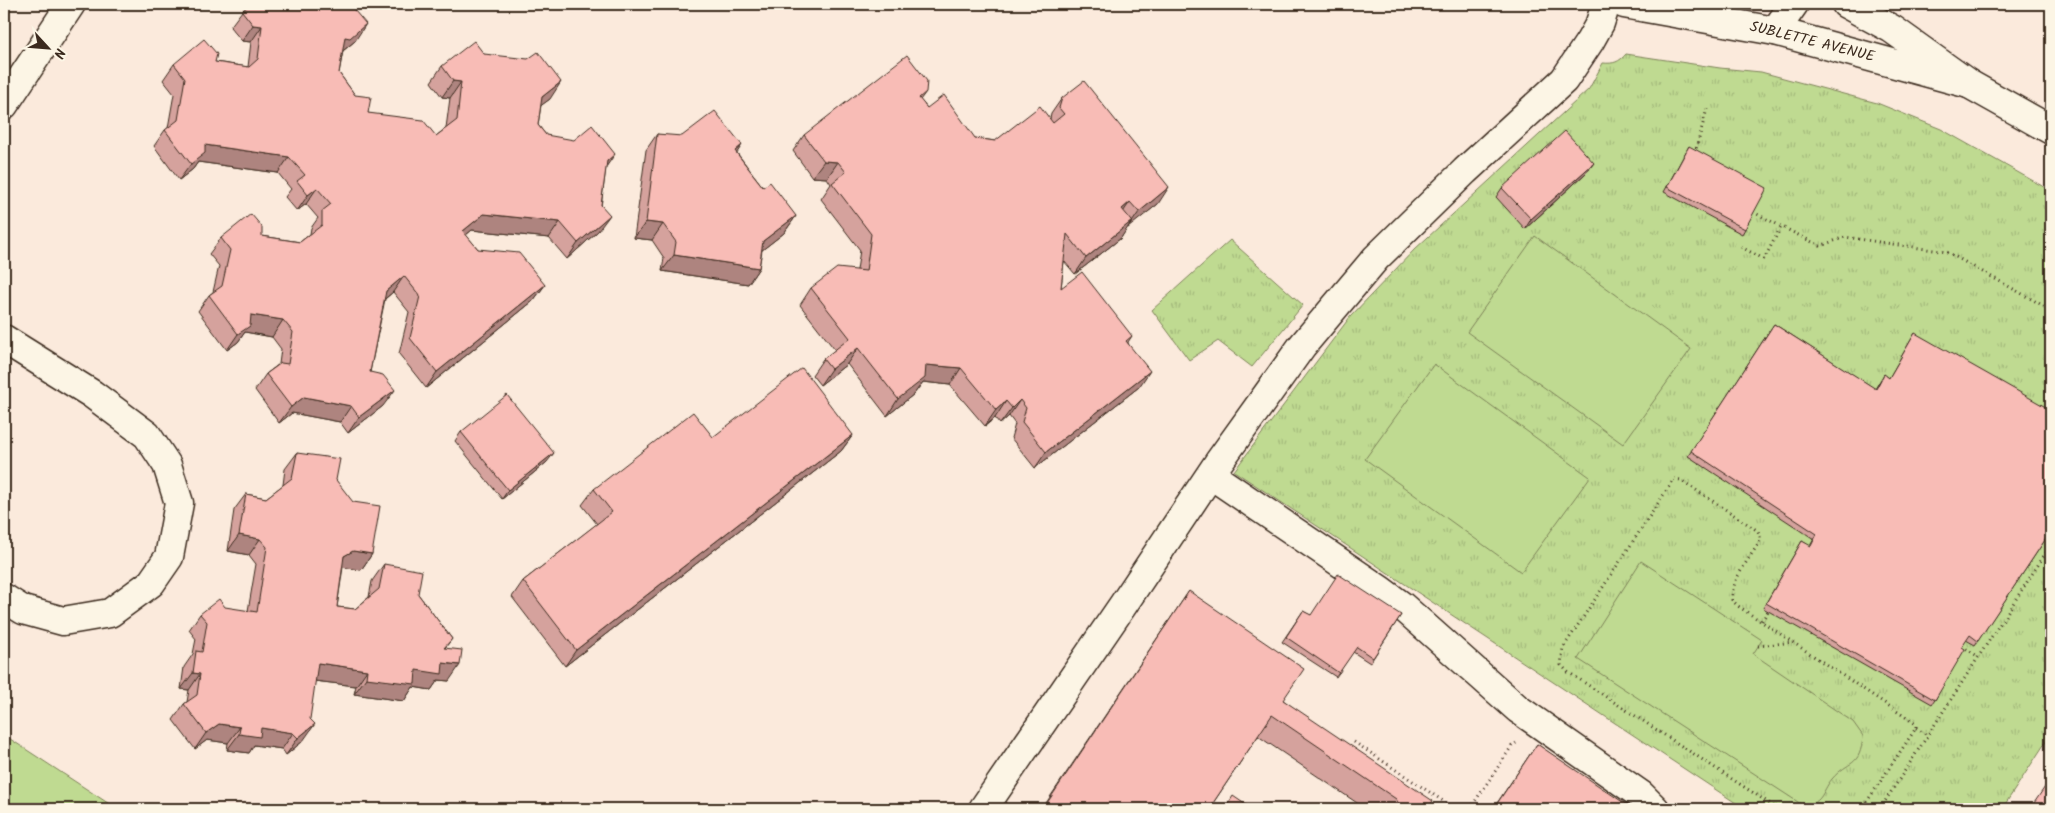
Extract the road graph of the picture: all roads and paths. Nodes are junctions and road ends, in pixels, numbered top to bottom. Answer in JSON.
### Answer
{"nodes":[{"id":1,"x":71,"y":4,"type":"edge"},
{"id":2,"x":1606,"y":4,"type":"edge"},
{"id":3,"x":1624,"y":4,"type":"edge"},
{"id":4,"x":1794,"y":4,"type":"edge"},
{"id":5,"x":1846,"y":4,"type":"edge"},
{"id":6,"x":1775,"y":31,"type":"junction"},
{"id":7,"x":1969,"y":84,"type":"junction"},
{"id":8,"x":4,"y":105,"type":"edge"},
{"id":9,"x":1707,"y":109,"type":"dead end"},
{"id":10,"x":2050,"y":127,"type":"edge"},
{"id":11,"x":1695,"y":156,"type":"edge"},
{"id":12,"x":1753,"y":212,"type":"edge"},
{"id":13,"x":1781,"y":226,"type":"junction"},
{"id":14,"x":1741,"y":247,"type":"dead end"},
{"id":15,"x":2051,"y":310,"type":"edge"},
{"id":16,"x":4,"y":339,"type":"edge"},
{"id":17,"x":1210,"y":475,"type":"junction"},
{"id":18,"x":2051,"y":545,"type":"edge"},
{"id":19,"x":4,"y":598,"type":"edge"},
{"id":20,"x":1768,"y":611,"type":"edge"},
{"id":21,"x":1762,"y":621,"type":"junction"},
{"id":22,"x":1794,"y":642,"type":"junction"},
{"id":23,"x":1758,"y":646,"type":"dead end"},
{"id":24,"x":1962,"y":646,"type":"edge"},
{"id":25,"x":1979,"y":657,"type":"junction"},
{"id":26,"x":1916,"y":728,"type":"junction"},
{"id":27,"x":1928,"y":736,"type":"junction"},
{"id":28,"x":1519,"y":741,"type":"dead end"},
{"id":29,"x":1354,"y":742,"type":"dead end"},
{"id":30,"x":1427,"y":791,"type":"junction"},
{"id":31,"x":1423,"y":797,"type":"edge"},
{"id":32,"x":983,"y":809,"type":"edge"},
{"id":33,"x":1455,"y":809,"type":"edge"},
{"id":34,"x":1470,"y":809,"type":"edge"},
{"id":35,"x":1654,"y":809,"type":"edge"},
{"id":36,"x":1778,"y":809,"type":"edge"},
{"id":37,"x":1862,"y":809,"type":"edge"},
{"id":38,"x":1880,"y":809,"type":"edge"}],
"edges":[{"from":1,"to":8,"type":"street"},
{"from":2,"to":17,"type":"street"},
{"from":3,"to":6,"type":"street","name":"SUBLETTE AVENUE"},
{"from":4,"to":6,"type":"street"},
{"from":5,"to":7,"type":"street","name":"SUBLETTE AVENUE"},
{"from":6,"to":7,"type":"street","name":"SUBLETTE AVENUE"},
{"from":7,"to":10,"type":"street","name":"SUBLETTE AVENUE"},
{"from":9,"to":11,"type":"path"},
{"from":12,"to":13,"type":"path"},
{"from":13,"to":14,"type":"path"},
{"from":13,"to":15,"type":"path"},
{"from":16,"to":19,"type":"street"},
{"from":17,"to":32,"type":"street"},
{"from":17,"to":35,"type":"street"},
{"from":18,"to":25,"type":"path"},
{"from":20,"to":21,"type":"path"},
{"from":21,"to":22,"type":"path"},
{"from":21,"to":36,"type":"path"},
{"from":22,"to":23,"type":"path"},
{"from":22,"to":26,"type":"path"},
{"from":24,"to":25,"type":"path"},
{"from":25,"to":27,"type":"path"},
{"from":26,"to":27,"type":"path"},
{"from":26,"to":37,"type":"path"},
{"from":27,"to":38,"type":"path"},
{"from":28,"to":34,"type":"path"},
{"from":29,"to":30,"type":"path"},
{"from":30,"to":31,"type":"path"},
{"from":30,"to":33,"type":"path"}]}
